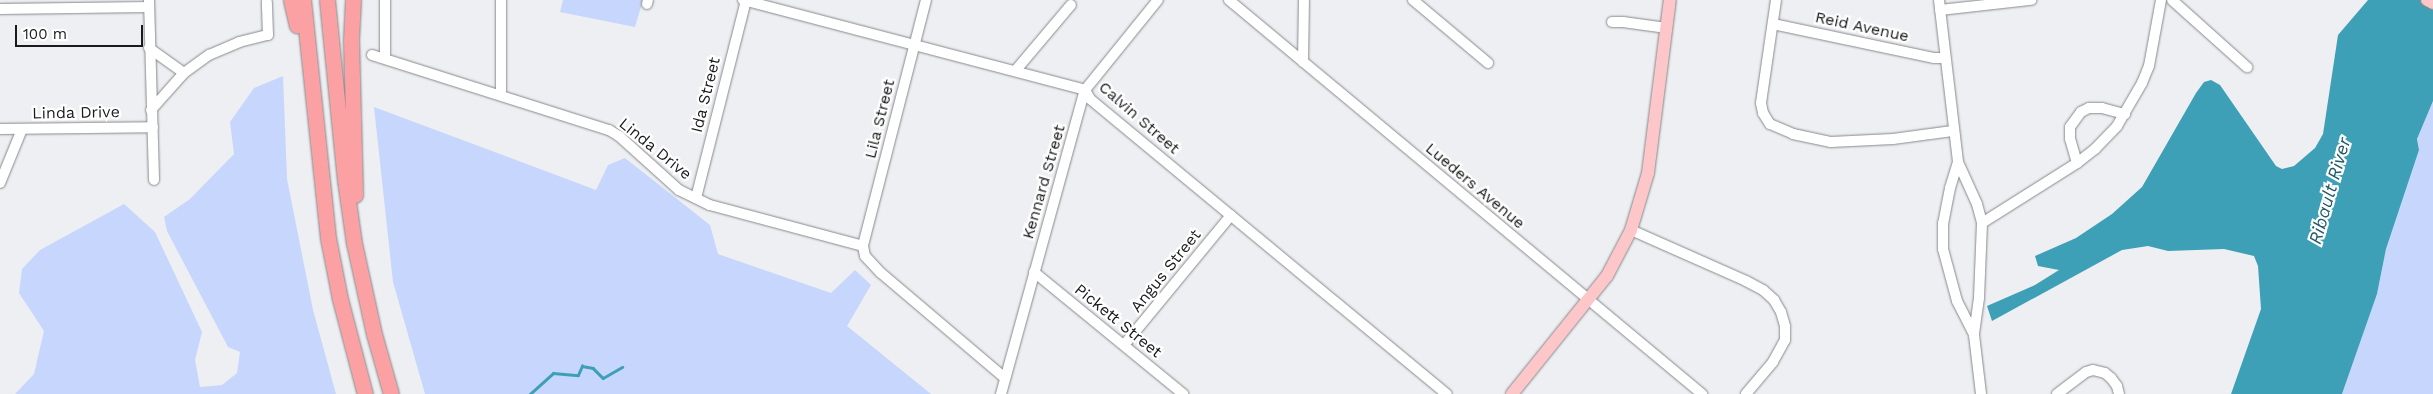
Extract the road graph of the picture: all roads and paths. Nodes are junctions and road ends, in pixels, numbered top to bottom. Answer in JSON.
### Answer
{"nodes":[{"id":1,"x":291,"y":0,"type":"edge"},
{"id":2,"x":303,"y":0,"type":"edge"},
{"id":3,"x":327,"y":0,"type":"edge"},
{"id":4,"x":353,"y":0,"type":"edge"},
{"id":5,"x":384,"y":0,"type":"edge"},
{"id":6,"x":501,"y":0,"type":"edge"},
{"id":7,"x":745,"y":0,"type":"edge"},
{"id":8,"x":926,"y":0,"type":"edge"},
{"id":9,"x":1158,"y":0,"type":"edge"},
{"id":10,"x":1229,"y":0,"type":"edge"},
{"id":11,"x":1304,"y":0,"type":"edge"},
{"id":12,"x":1413,"y":0,"type":"edge"},
{"id":13,"x":1670,"y":0,"type":"edge"},
{"id":14,"x":1776,"y":0,"type":"edge"},
{"id":15,"x":2031,"y":0,"type":"edge"},
{"id":16,"x":2161,"y":0,"type":"edge"},
{"id":17,"x":2172,"y":0,"type":"edge"},
{"id":18,"x":2427,"y":0,"type":"edge"},
{"id":19,"x":267,"y":2,"type":"dead end"},
{"id":20,"x":2433,"y":3,"type":"edge"},
{"id":21,"x":149,"y":4,"type":"edge"},
{"id":22,"x":1071,"y":5,"type":"dead end"},
{"id":23,"x":1939,"y":5,"type":"edge"},
{"id":24,"x":0,"y":9,"type":"edge"},
{"id":25,"x":1612,"y":22,"type":"dead end"},
{"id":26,"x":1773,"y":24,"type":"junction"},
{"id":27,"x":1667,"y":28,"type":"junction"},
{"id":28,"x":915,"y":45,"type":"junction"},
{"id":29,"x":149,"y":48,"type":"junction"},
{"id":30,"x":372,"y":55,"type":"dead end"},
{"id":31,"x":385,"y":58,"type":"junction"},
{"id":32,"x":1944,"y":58,"type":"junction"},
{"id":33,"x":1304,"y":62,"type":"junction"},
{"id":34,"x":1488,"y":62,"type":"dead end"},
{"id":35,"x":2248,"y":67,"type":"dead end"},
{"id":36,"x":1016,"y":70,"type":"junction"},
{"id":37,"x":184,"y":73,"type":"junction"},
{"id":38,"x":1085,"y":90,"type":"junction"},
{"id":39,"x":501,"y":95,"type":"junction"},
{"id":40,"x":312,"y":104,"type":"junction"},
{"id":41,"x":151,"y":110,"type":"junction"},
{"id":42,"x":2125,"y":114,"type":"junction"},
{"id":43,"x":153,"y":127,"type":"junction"},
{"id":44,"x":0,"y":129,"type":"edge"},
{"id":45,"x":22,"y":129,"type":"junction"},
{"id":46,"x":1952,"y":131,"type":"junction"},
{"id":47,"x":1958,"y":162,"type":"junction"},
{"id":48,"x":2077,"y":163,"type":"junction"},
{"id":49,"x":154,"y":180,"type":"dead end"},
{"id":50,"x":0,"y":183,"type":"edge"},
{"id":51,"x":696,"y":198,"type":"junction"},
{"id":52,"x":1231,"y":215,"type":"junction"},
{"id":53,"x":1982,"y":223,"type":"junction"},
{"id":54,"x":1630,"y":230,"type":"junction"},
{"id":55,"x":864,"y":251,"type":"junction"},
{"id":56,"x":1034,"y":272,"type":"junction"},
{"id":57,"x":360,"y":274,"type":"junction"},
{"id":58,"x":1589,"y":301,"type":"junction"},
{"id":59,"x":1974,"y":335,"type":"junction"},
{"id":60,"x":1124,"y":345,"type":"junction"},
{"id":61,"x":1005,"y":378,"type":"junction"},
{"id":62,"x":366,"y":394,"type":"edge"},
{"id":63,"x":391,"y":394,"type":"edge"},
{"id":64,"x":1001,"y":394,"type":"edge"},
{"id":65,"x":1183,"y":394,"type":"edge"},
{"id":66,"x":1448,"y":394,"type":"edge"},
{"id":67,"x":1512,"y":394,"type":"edge"},
{"id":68,"x":1702,"y":394,"type":"edge"},
{"id":69,"x":1746,"y":394,"type":"edge"},
{"id":70,"x":1981,"y":394,"type":"edge"},
{"id":71,"x":2057,"y":394,"type":"edge"},
{"id":72,"x":2119,"y":394,"type":"edge"}],
"edges":[{"from":1,"to":40,"type":"highway"},
{"from":2,"to":40,"type":"highway"},
{"from":3,"to":57,"type":"highway"},
{"from":4,"to":57,"type":"highway"},
{"from":5,"to":31,"type":"street"},
{"from":6,"to":39,"type":"street"},
{"from":7,"to":28,"type":"street","name":"Calvin Street"},
{"from":7,"to":51,"type":"street","name":"Ida Street"},
{"from":8,"to":28,"type":"street","name":"Lila Street"},
{"from":9,"to":38,"type":"street","name":"Kennard Street"},
{"from":10,"to":33,"type":"street","name":"Lueders Avenue"},
{"from":11,"to":33,"type":"street"},
{"from":12,"to":34,"type":"street"},
{"from":13,"to":27,"type":"main road"},
{"from":14,"to":26,"type":"street"},
{"from":15,"to":23,"type":"street"},
{"from":16,"to":42,"type":"street"},
{"from":17,"to":35,"type":"street"},
{"from":18,"to":20,"type":"main road"},
{"from":19,"to":37,"type":"street"},
{"from":21,"to":24,"type":"street"},
{"from":21,"to":29,"type":"street"},
{"from":22,"to":36,"type":"street"},
{"from":23,"to":32,"type":"street"},
{"from":25,"to":27,"type":"street"},
{"from":26,"to":32,"type":"street","name":"Reid Avenue"},
{"from":26,"to":46,"type":"street"},
{"from":27,"to":54,"type":"main road"},
{"from":28,"to":36,"type":"street","name":"Calvin Street"},
{"from":28,"to":55,"type":"street","name":"Lila Street"},
{"from":29,"to":37,"type":"street"},
{"from":29,"to":41,"type":"street"},
{"from":30,"to":31,"type":"street","name":"Linda Drive"},
{"from":31,"to":39,"type":"street","name":"Linda Drive"},
{"from":32,"to":46,"type":"street"},
{"from":33,"to":58,"type":"street","name":"Lueders Avenue"},
{"from":36,"to":38,"type":"street","name":"Calvin Street"},
{"from":37,"to":41,"type":"street"},
{"from":38,"to":52,"type":"street","name":"Calvin Street"},
{"from":38,"to":56,"type":"street","name":"Kennard Street"},
{"from":39,"to":51,"type":"street","name":"Linda Drive"},
{"from":40,"to":62,"type":"highway"},
{"from":41,"to":43,"type":"street"},
{"from":42,"to":48,"type":"street"},
{"from":42,"to":48,"type":"street"},
{"from":43,"to":45,"type":"street","name":"Linda Drive"},
{"from":43,"to":49,"type":"street"},
{"from":44,"to":45,"type":"street","name":"Linda Drive"},
{"from":45,"to":50,"type":"street"},
{"from":46,"to":47,"type":"street"},
{"from":47,"to":53,"type":"street"},
{"from":47,"to":59,"type":"street"},
{"from":48,"to":53,"type":"street"},
{"from":51,"to":55,"type":"street","name":"Linda Drive"},
{"from":52,"to":60,"type":"street","name":"Angus Street"},
{"from":52,"to":66,"type":"street","name":"Calvin Street"},
{"from":53,"to":59,"type":"street"},
{"from":54,"to":58,"type":"main road"},
{"from":54,"to":69,"type":"street"},
{"from":55,"to":61,"type":"street"},
{"from":56,"to":60,"type":"street","name":"Pickett Street"},
{"from":56,"to":61,"type":"street","name":"Kennard Street"},
{"from":57,"to":63,"type":"highway"},
{"from":58,"to":67,"type":"main road"},
{"from":58,"to":68,"type":"street","name":"Lueders Avenue"},
{"from":59,"to":70,"type":"street"},
{"from":60,"to":65,"type":"street","name":"Pickett Street"},
{"from":61,"to":64,"type":"street","name":"Kennard Street"},
{"from":71,"to":72,"type":"street"}]}
